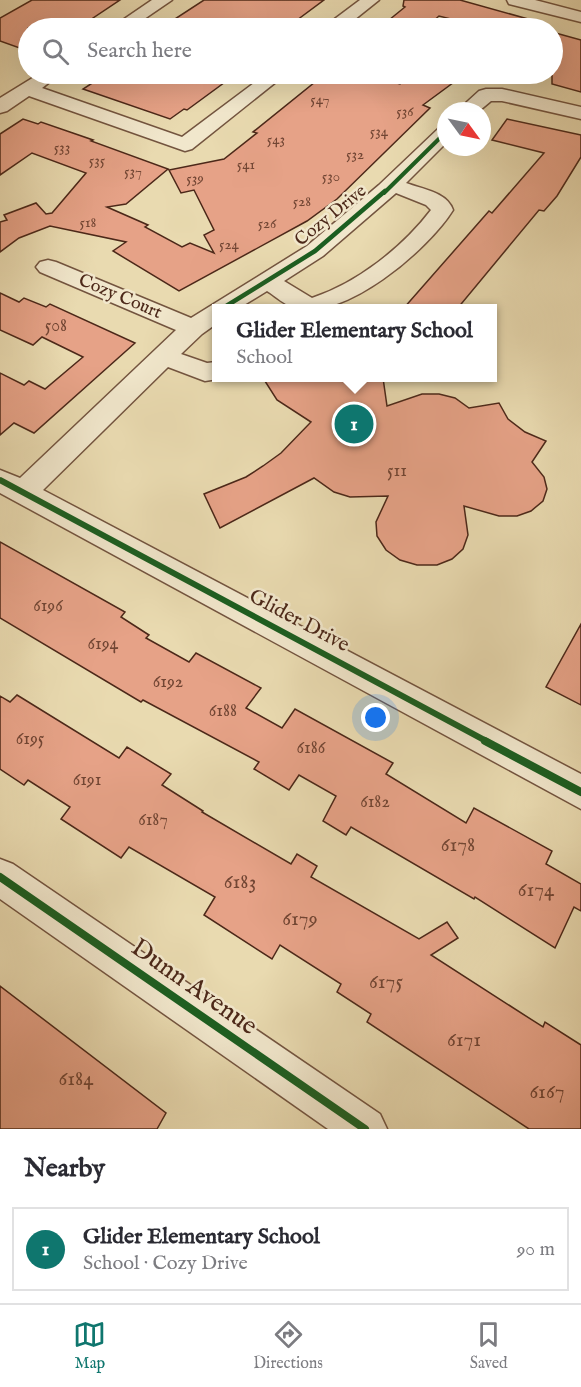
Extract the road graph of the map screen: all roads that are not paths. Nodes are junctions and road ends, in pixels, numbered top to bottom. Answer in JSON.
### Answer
{"nodes":[{"id":1,"x":371,"y":0,"type":"edge"},
{"id":2,"x":515,"y":0,"type":"edge"},
{"id":3,"x":156,"y":1,"type":"edge"},
{"id":4,"x":581,"y":16,"type":"edge"},
{"id":5,"x":133,"y":18,"type":"edge"},
{"id":6,"x":347,"y":18,"type":"edge"},
{"id":7,"x":36,"y":84,"type":"edge"},
{"id":8,"x":264,"y":84,"type":"edge"},
{"id":9,"x":27,"y":90,"type":"junction"},
{"id":10,"x":478,"y":102,"type":"edge"},
{"id":11,"x":0,"y":107,"type":"edge"},
{"id":12,"x":581,"y":113,"type":"edge"},
{"id":13,"x":437,"y":141,"type":"edge"},
{"id":14,"x":392,"y":185,"type":"junction"},
{"id":15,"x":48,"y":267,"type":"dead end"},
{"id":16,"x":268,"y":281,"type":"junction"},
{"id":17,"x":232,"y":304,"type":"edge"},
{"id":18,"x":302,"y":304,"type":"edge"},
{"id":19,"x":323,"y":304,"type":"edge"},
{"id":20,"x":212,"y":316,"type":"edge"},
{"id":21,"x":193,"y":328,"type":"junction"},
{"id":22,"x":163,"y":356,"type":"junction"},
{"id":23,"x":212,"y":371,"type":"edge"},
{"id":24,"x":12,"y":486,"type":"edge"},
{"id":25,"x":581,"y":792,"type":"edge"},
{"id":26,"x":0,"y":877,"type":"edge"},
{"id":27,"x":365,"y":1129,"type":"edge"}],
"edges":[{"from":1,"to":6,"type":"street"},
{"from":2,"to":4,"type":"street"},
{"from":3,"to":5,"type":"street"},
{"from":7,"to":9,"type":"street"},
{"from":8,"to":9,"type":"street"},
{"from":9,"to":11,"type":"street"},
{"from":10,"to":12,"type":"street"},
{"from":13,"to":14,"type":"street","name":"Cozy Drive"},
{"from":14,"to":16,"type":"street","name":"Cozy Drive"},
{"from":14,"to":19,"type":"street"},
{"from":15,"to":21,"type":"street","name":"Cozy Court"},
{"from":16,"to":17,"type":"street","name":"Cozy Drive"},
{"from":16,"to":18,"type":"street"},
{"from":20,"to":21,"type":"street"},
{"from":21,"to":22,"type":"street"},
{"from":22,"to":23,"type":"street"},
{"from":22,"to":24,"type":"street"},
{"from":24,"to":25,"type":"street","name":"Glider Drive"},
{"from":26,"to":27,"type":"street","name":"Dunn Avenue"}]}
